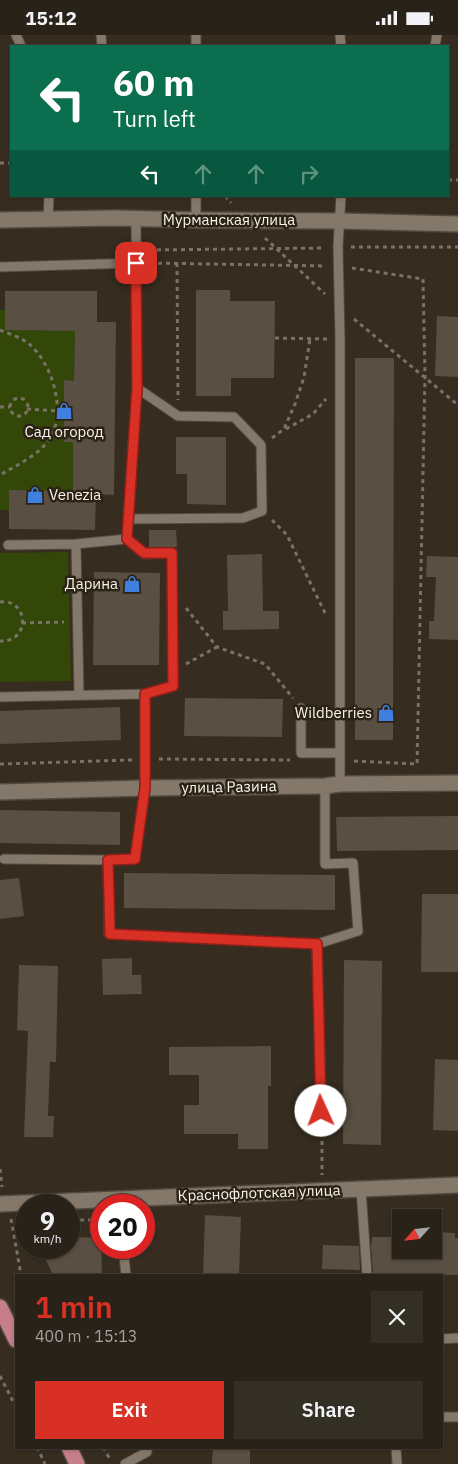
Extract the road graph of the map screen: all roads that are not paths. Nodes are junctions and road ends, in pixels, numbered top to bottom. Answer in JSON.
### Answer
{"nodes":[{"id":1,"x":49,"y":197,"type":"edge"},
{"id":2,"x":196,"y":197,"type":"edge"},
{"id":3,"x":341,"y":197,"type":"edge"},
{"id":4,"x":136,"y":219,"type":"junction"},
{"id":5,"x":0,"y":220,"type":"edge"},
{"id":6,"x":48,"y":220,"type":"junction"},
{"id":7,"x":196,"y":221,"type":"junction"},
{"id":8,"x":340,"y":221,"type":"junction"},
{"id":9,"x":458,"y":224,"type":"edge"},
{"id":10,"x":136,"y":263,"type":"junction"},
{"id":11,"x":0,"y":267,"type":"edge"},
{"id":12,"x":137,"y":388,"type":"junction"},
{"id":13,"x":129,"y":519,"type":"junction"},
{"id":14,"x":127,"y":539,"type":"junction"},
{"id":15,"x":76,"y":544,"type":"junction"},
{"id":16,"x":8,"y":545,"type":"dead end"},
{"id":17,"x":145,"y":694,"type":"junction"},
{"id":18,"x":79,"y":695,"type":"junction"},
{"id":19,"x":0,"y":697,"type":"edge"},
{"id":20,"x":301,"y":708,"type":"road end"},
{"id":21,"x":340,"y":753,"type":"junction"},
{"id":22,"x":458,"y":783,"type":"edge"},
{"id":23,"x":333,"y":785,"type":"junction"},
{"id":24,"x":145,"y":788,"type":"junction"},
{"id":25,"x":0,"y":792,"type":"edge"},
{"id":26,"x":4,"y":859,"type":"dead end"},
{"id":27,"x":108,"y":860,"type":"junction"},
{"id":28,"x":317,"y":944,"type":"junction"},
{"id":29,"x":322,"y":1129,"type":"road end"},
{"id":30,"x":458,"y":1185,"type":"edge"},
{"id":31,"x":361,"y":1189,"type":"junction"},
{"id":32,"x":155,"y":1199,"type":"edge"},
{"id":33,"x":90,"y":1201,"type":"edge"},
{"id":34,"x":0,"y":1203,"type":"edge"},
{"id":35,"x":124,"y":1259,"type":"edge"},
{"id":36,"x":126,"y":1274,"type":"edge"},
{"id":37,"x":367,"y":1274,"type":"edge"},
{"id":38,"x":0,"y":1307,"type":"edge"},
{"id":39,"x":15,"y":1338,"type":"edge"},
{"id":40,"x":458,"y":1338,"type":"edge"},
{"id":41,"x":443,"y":1339,"type":"edge"},
{"id":42,"x":443,"y":1417,"type":"edge"},
{"id":43,"x":458,"y":1417,"type":"edge"},
{"id":44,"x":70,"y":1449,"type":"edge"},
{"id":45,"x":148,"y":1449,"type":"edge"},
{"id":46,"x":396,"y":1449,"type":"edge"},
{"id":47,"x":77,"y":1464,"type":"edge"},
{"id":48,"x":125,"y":1464,"type":"edge"},
{"id":49,"x":397,"y":1464,"type":"edge"}],
"edges":[{"from":1,"to":6,"type":"lane"},
{"from":2,"to":7,"type":"lane"},
{"from":3,"to":8,"type":"lane"},
{"from":4,"to":6,"type":"street","name":"Мурманская улица"},
{"from":4,"to":7,"type":"street","name":"Мурманская улица"},
{"from":4,"to":10,"type":"lane"},
{"from":5,"to":6,"type":"street","name":"Мурманская улица"},
{"from":7,"to":8,"type":"street","name":"Мурманская улица"},
{"from":8,"to":9,"type":"street","name":"Мурманская улица"},
{"from":8,"to":21,"type":"lane"},
{"from":10,"to":11,"type":"lane"},
{"from":10,"to":12,"type":"lane"},
{"from":12,"to":13,"type":"lane"},
{"from":12,"to":13,"type":"lane"},
{"from":13,"to":14,"type":"lane"},
{"from":14,"to":15,"type":"lane"},
{"from":14,"to":17,"type":"lane"},
{"from":15,"to":16,"type":"lane"},
{"from":15,"to":18,"type":"lane"},
{"from":17,"to":18,"type":"lane"},
{"from":17,"to":24,"type":"lane"},
{"from":18,"to":19,"type":"lane"},
{"from":20,"to":21,"type":"lane"},
{"from":21,"to":23,"type":"lane"},
{"from":22,"to":23,"type":"street","name":"улица Разина"},
{"from":23,"to":24,"type":"street","name":"улица Разина"},
{"from":23,"to":28,"type":"lane"},
{"from":24,"to":25,"type":"street","name":"улица Разина"},
{"from":24,"to":27,"type":"lane"},
{"from":26,"to":27,"type":"lane"},
{"from":27,"to":28,"type":"lane"},
{"from":28,"to":29,"type":"lane"},
{"from":30,"to":31,"type":"street","name":"Краснофлотская улица"},
{"from":31,"to":32,"type":"street","name":"Краснофлотская улица"},
{"from":31,"to":37,"type":"lane"},
{"from":33,"to":34,"type":"street","name":"Краснофлотская улица"},
{"from":35,"to":36,"type":"lane"},
{"from":38,"to":39,"type":"main road"},
{"from":40,"to":41,"type":"lane"},
{"from":42,"to":43,"type":"lane"},
{"from":44,"to":47,"type":"main road"},
{"from":45,"to":48,"type":"lane"},
{"from":46,"to":49,"type":"lane"}]}
